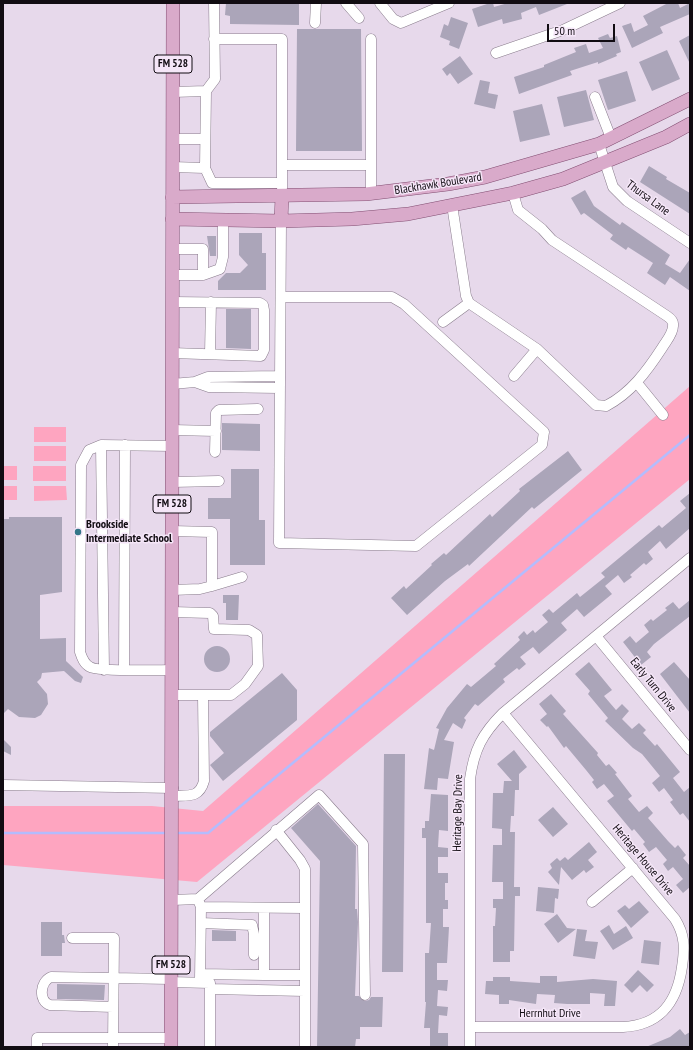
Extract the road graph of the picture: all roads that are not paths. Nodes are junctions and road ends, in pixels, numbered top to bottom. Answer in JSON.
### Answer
{"nodes":[{"id":1,"x":173,"y":3,"type":"edge"},
{"id":2,"x":214,"y":3,"type":"edge"},
{"id":3,"x":316,"y":3,"type":"edge"},
{"id":4,"x":346,"y":3,"type":"edge"},
{"id":5,"x":380,"y":3,"type":"edge"},
{"id":6,"x":449,"y":3,"type":"edge"},
{"id":7,"x":620,"y":3,"type":"edge"},
{"id":8,"x":359,"y":18,"type":"dead end"},
{"id":9,"x":315,"y":23,"type":"dead end"},
{"id":10,"x":370,"y":39,"type":"dead end"},
{"id":11,"x":214,"y":40,"type":"junction"},
{"id":12,"x":496,"y":53,"type":"dead end"},
{"id":13,"x":206,"y":91,"type":"junction"},
{"id":14,"x":173,"y":92,"type":"junction"},
{"id":15,"x":595,"y":97,"type":"dead end"},
{"id":16,"x":690,"y":99,"type":"edge"},
{"id":17,"x":690,"y":124,"type":"edge"},
{"id":18,"x":173,"y":138,"type":"junction"},
{"id":19,"x":611,"y":138,"type":"junction"},
{"id":20,"x":206,"y":139,"type":"junction"},
{"id":21,"x":599,"y":144,"type":"junction"},
{"id":22,"x":604,"y":163,"type":"junction"},
{"id":23,"x":282,"y":165,"type":"junction"},
{"id":24,"x":371,"y":165,"type":"junction"},
{"id":25,"x":172,"y":167,"type":"junction"},
{"id":26,"x":205,"y":168,"type":"junction"},
{"id":27,"x":282,"y":183,"type":"junction"},
{"id":28,"x":448,"y":184,"type":"junction"},
{"id":29,"x":513,"y":193,"type":"junction"},
{"id":30,"x":371,"y":194,"type":"junction"},
{"id":31,"x":282,"y":196,"type":"junction"},
{"id":32,"x":172,"y":197,"type":"junction"},
{"id":33,"x":452,"y":206,"type":"junction"},
{"id":34,"x":172,"y":219,"type":"junction"},
{"id":35,"x":223,"y":220,"type":"junction"},
{"id":36,"x":281,"y":221,"type":"junction"},
{"id":37,"x":690,"y":243,"type":"edge"},
{"id":38,"x":172,"y":249,"type":"junction"},
{"id":39,"x":172,"y":275,"type":"junction"},
{"id":40,"x":203,"y":275,"type":"junction"},
{"id":41,"x":282,"y":297,"type":"junction"},
{"id":42,"x":172,"y":302,"type":"junction"},
{"id":43,"x":211,"y":302,"type":"junction"},
{"id":44,"x":469,"y":303,"type":"junction"},
{"id":45,"x":443,"y":322,"type":"dead end"},
{"id":46,"x":537,"y":348,"type":"junction"},
{"id":47,"x":172,"y":353,"type":"junction"},
{"id":48,"x":210,"y":354,"type":"junction"},
{"id":49,"x":260,"y":376,"type":"junction"},
{"id":50,"x":279,"y":376,"type":"junction"},
{"id":51,"x":514,"y":376,"type":"dead end"},
{"id":52,"x":195,"y":382,"type":"junction"},
{"id":53,"x":637,"y":383,"type":"junction"},
{"id":54,"x":172,"y":384,"type":"junction"},
{"id":55,"x":260,"y":387,"type":"junction"},
{"id":56,"x":279,"y":388,"type":"junction"},
{"id":57,"x":258,"y":409,"type":"dead end"},
{"id":58,"x":663,"y":415,"type":"dead end"},
{"id":59,"x":172,"y":430,"type":"junction"},
{"id":60,"x":216,"y":431,"type":"junction"},
{"id":61,"x":101,"y":445,"type":"junction"},
{"id":62,"x":125,"y":445,"type":"junction"},
{"id":63,"x":172,"y":446,"type":"junction"},
{"id":64,"x":215,"y":452,"type":"dead end"},
{"id":65,"x":219,"y":481,"type":"dead end"},
{"id":66,"x":172,"y":482,"type":"junction"},
{"id":67,"x":172,"y":531,"type":"junction"},
{"id":68,"x":690,"y":558,"type":"edge"},
{"id":69,"x":242,"y":577,"type":"dead end"},
{"id":70,"x":212,"y":586,"type":"junction"},
{"id":71,"x":172,"y":590,"type":"junction"},
{"id":72,"x":172,"y":612,"type":"junction"},
{"id":73,"x":596,"y":636,"type":"junction"},
{"id":74,"x":104,"y":670,"type":"junction"},
{"id":75,"x":124,"y":670,"type":"junction"},
{"id":76,"x":172,"y":670,"type":"junction"},
{"id":77,"x":172,"y":695,"type":"junction"},
{"id":78,"x":203,"y":695,"type":"junction"},
{"id":79,"x":503,"y":713,"type":"junction"},
{"id":80,"x":690,"y":750,"type":"edge"},
{"id":81,"x":3,"y":785,"type":"edge"},
{"id":82,"x":172,"y":792,"type":"junction"},
{"id":83,"x":276,"y":830,"type":"junction"},
{"id":84,"x":633,"y":868,"type":"junction"},
{"id":85,"x":172,"y":900,"type":"junction"},
{"id":86,"x":592,"y":902,"type":"dead end"},
{"id":87,"x":200,"y":903,"type":"junction"},
{"id":88,"x":264,"y":908,"type":"junction"},
{"id":89,"x":304,"y":908,"type":"junction"},
{"id":90,"x":201,"y":924,"type":"junction"},
{"id":91,"x":72,"y":938,"type":"dead end"},
{"id":92,"x":254,"y":955,"type":"dead end"},
{"id":93,"x":264,"y":974,"type":"junction"},
{"id":94,"x":305,"y":976,"type":"junction"},
{"id":95,"x":114,"y":978,"type":"junction"},
{"id":96,"x":200,"y":978,"type":"junction"},
{"id":97,"x":171,"y":980,"type":"junction"},
{"id":98,"x":210,"y":989,"type":"junction"},
{"id":99,"x":304,"y":991,"type":"junction"},
{"id":100,"x":365,"y":994,"type":"dead end"},
{"id":101,"x":113,"y":1008,"type":"junction"},
{"id":102,"x":470,"y":1027,"type":"junction"},
{"id":103,"x":630,"y":1027,"type":"joint"},
{"id":104,"x":113,"y":1042,"type":"edge"},
{"id":105,"x":171,"y":1043,"type":"edge"},
{"id":106,"x":37,"y":1047,"type":"edge"},
{"id":107,"x":210,"y":1047,"type":"edge"},
{"id":108,"x":305,"y":1047,"type":"edge"},
{"id":109,"x":470,"y":1047,"type":"edge"}],
"edges":[{"from":1,"to":14,"type":"main road","number":"FM 528"},
{"from":2,"to":11,"type":"street"},
{"from":3,"to":9,"type":"street"},
{"from":4,"to":8,"type":"street"},
{"from":5,"to":6,"type":"street"},
{"from":7,"to":12,"type":"street"},
{"from":10,"to":24,"type":"street"},
{"from":11,"to":13,"type":"street"},
{"from":11,"to":23,"type":"street"},
{"from":13,"to":14,"type":"street"},
{"from":13,"to":20,"type":"street"},
{"from":14,"to":18,"type":"main road","number":"FM 528"},
{"from":15,"to":19,"type":"street"},
{"from":16,"to":19,"type":"main road","name":"Blackhawk Boulevard"},
{"from":17,"to":22,"type":"main road","name":"Blackhawk Boulevard"},
{"from":18,"to":20,"type":"street"},
{"from":18,"to":25,"type":"main road","number":"FM 528"},
{"from":19,"to":21,"type":"main road","name":"Blackhawk Boulevard"},
{"from":20,"to":26,"type":"street"},
{"from":21,"to":22,"type":"street","name":"Thursa Lane"},
{"from":21,"to":28,"type":"main road","name":"Blackhawk Boulevard"},
{"from":22,"to":29,"type":"main road","name":"Blackhawk Boulevard"},
{"from":22,"to":37,"type":"street","name":"Thursa Lane"},
{"from":23,"to":24,"type":"street"},
{"from":23,"to":27,"type":"street"},
{"from":24,"to":30,"type":"street"},
{"from":25,"to":26,"type":"street"},
{"from":25,"to":32,"type":"main road","number":"FM 528"},
{"from":26,"to":27,"type":"street"},
{"from":27,"to":31,"type":"street"},
{"from":28,"to":30,"type":"main road","name":"Blackhawk Boulevard"},
{"from":28,"to":33,"type":"main road"},
{"from":29,"to":33,"type":"main road","name":"Blackhawk Boulevard"},
{"from":29,"to":53,"type":"street"},
{"from":30,"to":31,"type":"main road","name":"Blackhawk Boulevard"},
{"from":31,"to":32,"type":"main road","name":"Blackhawk Boulevard"},
{"from":31,"to":36,"type":"main road"},
{"from":32,"to":34,"type":"main road","number":"FM 528"},
{"from":33,"to":36,"type":"main road","name":"Blackhawk Boulevard"},
{"from":33,"to":44,"type":"street"},
{"from":34,"to":35,"type":"main road","name":"Blackhawk Boulevard"},
{"from":34,"to":38,"type":"main road","number":"FM 528"},
{"from":35,"to":36,"type":"main road","name":"Blackhawk Boulevard"},
{"from":35,"to":40,"type":"street"},
{"from":36,"to":41,"type":"street"},
{"from":38,"to":39,"type":"main road","number":"FM 528"},
{"from":38,"to":40,"type":"street"},
{"from":39,"to":40,"type":"street"},
{"from":39,"to":42,"type":"main road","number":"FM 528"},
{"from":41,"to":50,"type":"street"},
{"from":41,"to":56,"type":"street"},
{"from":42,"to":43,"type":"street"},
{"from":42,"to":47,"type":"main road","number":"FM 528"},
{"from":43,"to":48,"type":"street"},
{"from":43,"to":48,"type":"street"},
{"from":44,"to":45,"type":"street"},
{"from":44,"to":46,"type":"street"},
{"from":46,"to":51,"type":"street"},
{"from":46,"to":53,"type":"street"},
{"from":47,"to":48,"type":"street"},
{"from":47,"to":54,"type":"main road","number":"FM 528"},
{"from":49,"to":50,"type":"street"},
{"from":49,"to":52,"type":"street"},
{"from":49,"to":55,"type":"street"},
{"from":50,"to":56,"type":"street"},
{"from":52,"to":54,"type":"street"},
{"from":52,"to":55,"type":"street"},
{"from":53,"to":58,"type":"street"},
{"from":54,"to":59,"type":"main road","number":"FM 528"},
{"from":55,"to":56,"type":"street"},
{"from":57,"to":60,"type":"street"},
{"from":59,"to":60,"type":"street"},
{"from":59,"to":63,"type":"main road","number":"FM 528"},
{"from":60,"to":64,"type":"street"},
{"from":61,"to":62,"type":"street"},
{"from":61,"to":74,"type":"street"},
{"from":61,"to":74,"type":"street"},
{"from":62,"to":63,"type":"street"},
{"from":62,"to":75,"type":"street"},
{"from":63,"to":66,"type":"main road","number":"FM 528"},
{"from":65,"to":66,"type":"street"},
{"from":66,"to":67,"type":"main road","number":"FM 528"},
{"from":67,"to":70,"type":"street"},
{"from":67,"to":71,"type":"main road","number":"FM 528"},
{"from":68,"to":73,"type":"street","name":"Heritage Bay Drive"},
{"from":69,"to":70,"type":"street"},
{"from":70,"to":71,"type":"street"},
{"from":71,"to":72,"type":"main road","number":"FM 528"},
{"from":72,"to":76,"type":"main road","number":"FM 528"},
{"from":72,"to":78,"type":"street"},
{"from":73,"to":79,"type":"street","name":"Heritage Bay Drive"},
{"from":73,"to":80,"type":"street","name":"Early Turn Drive"},
{"from":74,"to":75,"type":"street"},
{"from":75,"to":76,"type":"street"},
{"from":76,"to":77,"type":"main road","number":"FM 528"},
{"from":77,"to":78,"type":"street"},
{"from":77,"to":82,"type":"main road","number":"FM 528"},
{"from":78,"to":82,"type":"street"},
{"from":79,"to":84,"type":"street","name":"Heritage House Drive"},
{"from":79,"to":102,"type":"street","name":"Heritage Bay Drive"},
{"from":81,"to":82,"type":"street"},
{"from":82,"to":85,"type":"main road","number":"FM 528"},
{"from":83,"to":87,"type":"street"},
{"from":83,"to":89,"type":"street"},
{"from":83,"to":100,"type":"street"},
{"from":84,"to":86,"type":"street"},
{"from":84,"to":103,"type":"street","name":"Heritage House Drive"},
{"from":85,"to":87,"type":"street"},
{"from":85,"to":97,"type":"main road","number":"FM 528"},
{"from":87,"to":88,"type":"street"},
{"from":87,"to":90,"type":"street"},
{"from":88,"to":89,"type":"street"},
{"from":88,"to":93,"type":"street"},
{"from":89,"to":94,"type":"street"},
{"from":90,"to":92,"type":"street"},
{"from":90,"to":96,"type":"street"},
{"from":91,"to":95,"type":"street"},
{"from":93,"to":94,"type":"street"},
{"from":93,"to":96,"type":"street"},
{"from":94,"to":99,"type":"street"},
{"from":95,"to":97,"type":"street"},
{"from":95,"to":101,"type":"street"},
{"from":95,"to":101,"type":"street"},
{"from":96,"to":97,"type":"street"},
{"from":96,"to":98,"type":"street"},
{"from":97,"to":105,"type":"main road","number":"FM 528"},
{"from":98,"to":99,"type":"street"},
{"from":98,"to":107,"type":"street"},
{"from":99,"to":108,"type":"street"},
{"from":101,"to":104,"type":"street"},
{"from":102,"to":103,"type":"street","name":"Herrnhut Drive"},
{"from":102,"to":109,"type":"street","name":"Heritage Bay Drive"},
{"from":104,"to":105,"type":"street"},
{"from":104,"to":106,"type":"street"}]}
